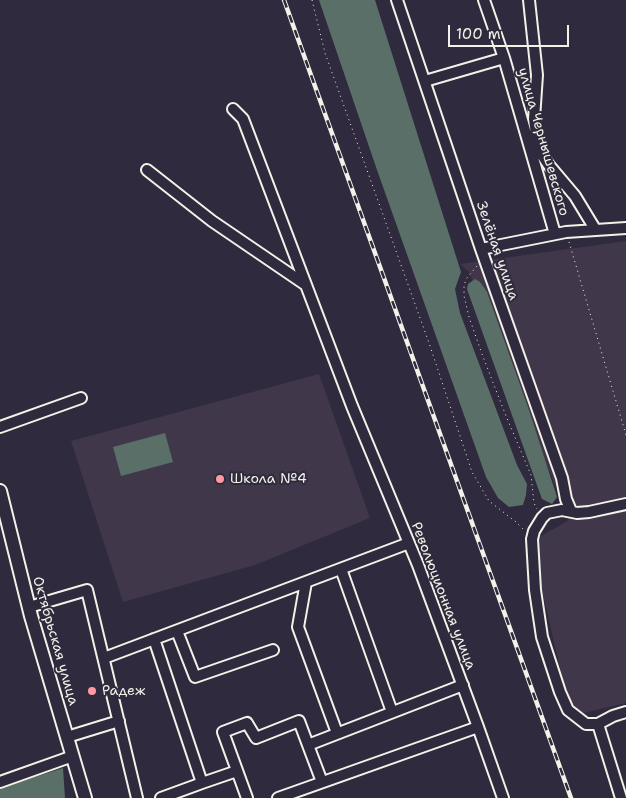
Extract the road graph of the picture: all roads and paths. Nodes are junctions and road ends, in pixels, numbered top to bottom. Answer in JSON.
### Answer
{"nodes":[{"id":1,"x":312,"y":0,"type":"edge"},
{"id":2,"x":398,"y":0,"type":"edge"},
{"id":3,"x":484,"y":0,"type":"edge"},
{"id":4,"x":529,"y":0,"type":"edge"},
{"id":5,"x":504,"y":58,"type":"junction"},
{"id":6,"x":425,"y":81,"type":"junction"},
{"id":7,"x":232,"y":108,"type":"dead end"},
{"id":8,"x":147,"y":170,"type":"dead end"},
{"id":9,"x":626,"y":228,"type":"edge"},
{"id":10,"x":595,"y":229,"type":"junction"},
{"id":11,"x":560,"y":233,"type":"junction"},
{"id":12,"x":483,"y":254,"type":"junction"},
{"id":13,"x":306,"y":285,"type":"junction"},
{"id":14,"x":81,"y":398,"type":"dead end"},
{"id":15,"x":0,"y":427,"type":"edge"},
{"id":16,"x":626,"y":436,"type":"edge"},
{"id":17,"x":0,"y":491,"type":"edge"},
{"id":18,"x":626,"y":504,"type":"edge"},
{"id":19,"x":571,"y":511,"type":"junction"},
{"id":20,"x":542,"y":518,"type":"junction"},
{"id":21,"x":533,"y":535,"type":"junction"},
{"id":22,"x":409,"y":544,"type":"junction"},
{"id":23,"x":341,"y":569,"type":"junction"},
{"id":24,"x":306,"y":582,"type":"junction"},
{"id":25,"x":29,"y":607,"type":"junction"},
{"id":26,"x":176,"y":630,"type":"junction"},
{"id":27,"x":154,"y":639,"type":"junction"},
{"id":28,"x":273,"y":650,"type":"dead end"},
{"id":29,"x":104,"y":658,"type":"junction"},
{"id":30,"x":462,"y":685,"type":"junction"},
{"id":31,"x":392,"y":712,"type":"junction"},
{"id":32,"x":626,"y":712,"type":"edge"},
{"id":33,"x":119,"y":721,"type":"junction"},
{"id":34,"x":598,"y":724,"type":"junction"},
{"id":35,"x":478,"y":727,"type":"junction"},
{"id":36,"x":337,"y":733,"type":"junction"},
{"id":37,"x":67,"y":737,"type":"junction"},
{"id":38,"x":308,"y":745,"type":"junction"},
{"id":39,"x":73,"y":756,"type":"junction"},
{"id":40,"x":237,"y":771,"type":"junction"},
{"id":41,"x":0,"y":782,"type":"edge"},
{"id":42,"x":322,"y":782,"type":"junction"},
{"id":43,"x":202,"y":783,"type":"junction"},
{"id":44,"x":86,"y":798,"type":"edge"},
{"id":45,"x":137,"y":798,"type":"edge"},
{"id":46,"x":161,"y":798,"type":"edge"},
{"id":47,"x":247,"y":798,"type":"edge"},
{"id":48,"x":278,"y":798,"type":"edge"},
{"id":49,"x":503,"y":798,"type":"edge"},
{"id":50,"x":621,"y":798,"type":"edge"}],
"edges":[{"from":1,"to":21,"type":"path"},
{"from":2,"to":6,"type":"street","name":"Зелёная улица"},
{"from":3,"to":5,"type":"street","name":"улица Чернышевского"},
{"from":4,"to":10,"type":"street"},
{"from":5,"to":6,"type":"street"},
{"from":5,"to":11,"type":"street","name":"улица Чернышевского"},
{"from":6,"to":12,"type":"street","name":"Зелёная улица"},
{"from":7,"to":13,"type":"street","name":"Революционная улица"},
{"from":8,"to":13,"type":"street"},
{"from":9,"to":10,"type":"street"},
{"from":10,"to":11,"type":"street"},
{"from":11,"to":12,"type":"street"},
{"from":11,"to":16,"type":"path"},
{"from":12,"to":19,"type":"street","name":"Зелёная улица"},
{"from":12,"to":20,"type":"path"},
{"from":13,"to":22,"type":"street","name":"Революционная улица"},
{"from":14,"to":15,"type":"street"},
{"from":17,"to":25,"type":"main road","name":"Октябрьская улица"},
{"from":18,"to":19,"type":"street"},
{"from":19,"to":20,"type":"street"},
{"from":20,"to":21,"type":"street"},
{"from":21,"to":34,"type":"street"},
{"from":22,"to":23,"type":"street"},
{"from":22,"to":30,"type":"street","name":"Революционная улица"},
{"from":23,"to":24,"type":"street"},
{"from":23,"to":31,"type":"street"},
{"from":24,"to":26,"type":"street"},
{"from":24,"to":36,"type":"street"},
{"from":25,"to":29,"type":"street"},
{"from":25,"to":37,"type":"main road","name":"Октябрьская улица"},
{"from":26,"to":27,"type":"street"},
{"from":26,"to":28,"type":"street"},
{"from":27,"to":29,"type":"street"},
{"from":27,"to":43,"type":"street"},
{"from":29,"to":33,"type":"street"},
{"from":30,"to":31,"type":"street"},
{"from":30,"to":35,"type":"street","name":"Революционная улица"},
{"from":31,"to":36,"type":"street"},
{"from":32,"to":34,"type":"street"},
{"from":33,"to":37,"type":"street"},
{"from":33,"to":45,"type":"street"},
{"from":34,"to":50,"type":"street"},
{"from":35,"to":42,"type":"street"},
{"from":35,"to":49,"type":"street","name":"Революционная улица"},
{"from":36,"to":38,"type":"street"},
{"from":37,"to":39,"type":"main road","name":"Октябрьская улица"},
{"from":38,"to":40,"type":"street"},
{"from":38,"to":42,"type":"street"},
{"from":39,"to":41,"type":"street"},
{"from":39,"to":44,"type":"main road","name":"Октябрьская улица"},
{"from":40,"to":43,"type":"street"},
{"from":40,"to":47,"type":"street"},
{"from":42,"to":48,"type":"street"},
{"from":43,"to":46,"type":"street"}]}
